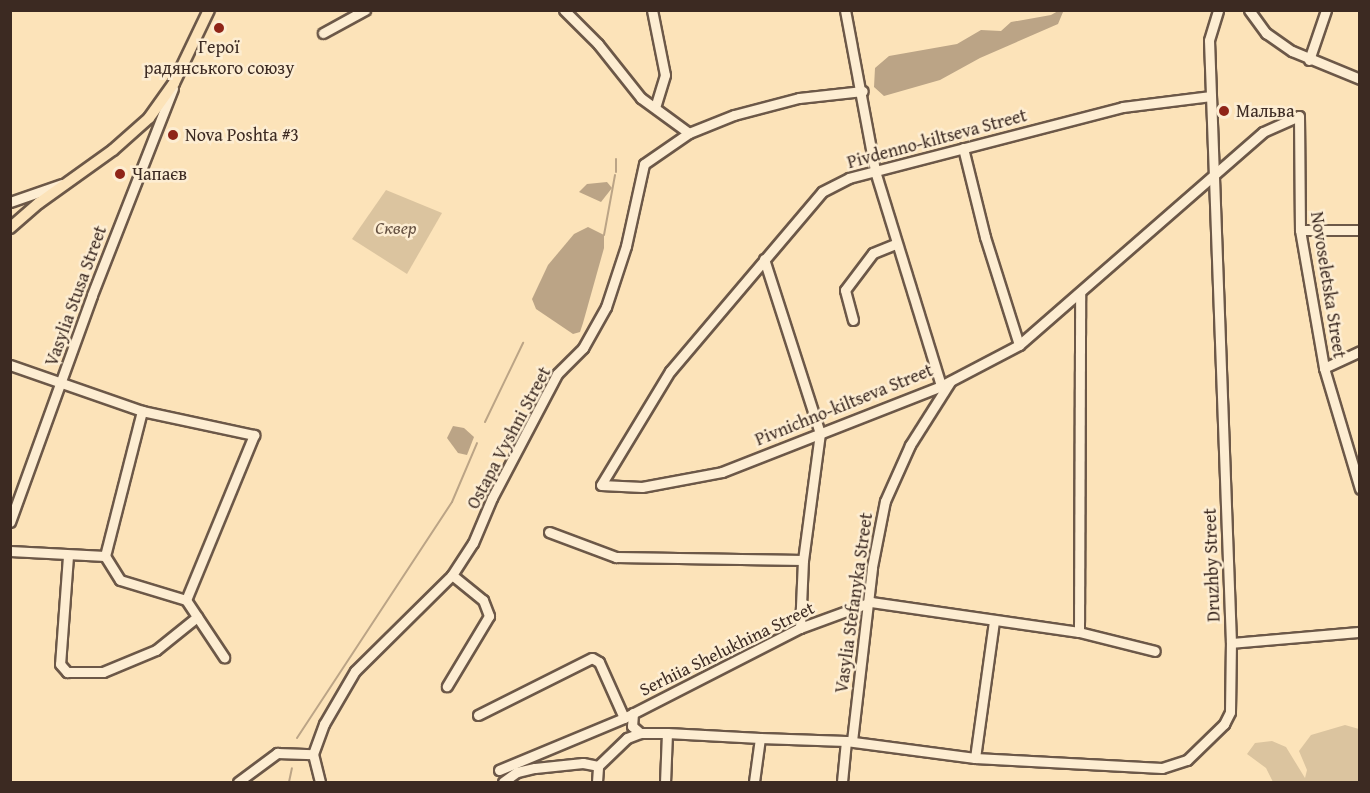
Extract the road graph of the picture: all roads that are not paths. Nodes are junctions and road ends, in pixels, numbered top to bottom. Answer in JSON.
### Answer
{"nodes":[{"id":1,"x":209,"y":10,"type":"edge"},
{"id":2,"x":365,"y":10,"type":"edge"},
{"id":3,"x":564,"y":10,"type":"edge"},
{"id":4,"x":651,"y":10,"type":"edge"},
{"id":5,"x":845,"y":10,"type":"edge"},
{"id":6,"x":1218,"y":10,"type":"edge"},
{"id":7,"x":1249,"y":10,"type":"edge"},
{"id":8,"x":1326,"y":10,"type":"edge"},
{"id":9,"x":322,"y":33,"type":"dead end"},
{"id":10,"x":1309,"y":60,"type":"junction"},
{"id":11,"x":1359,"y":79,"type":"edge"},
{"id":12,"x":174,"y":83,"type":"junction"},
{"id":13,"x":863,"y":91,"type":"junction"},
{"id":14,"x":1211,"y":96,"type":"junction"},
{"id":15,"x":655,"y":108,"type":"junction"},
{"id":16,"x":1299,"y":116,"type":"joint"},
{"id":17,"x":689,"y":133,"type":"junction"},
{"id":18,"x":963,"y":148,"type":"junction"},
{"id":19,"x":875,"y":171,"type":"junction"},
{"id":20,"x":1213,"y":178,"type":"junction"},
{"id":21,"x":70,"y":182,"type":"junction"},
{"id":22,"x":10,"y":202,"type":"edge"},
{"id":23,"x":10,"y":228,"type":"edge"},
{"id":24,"x":1300,"y":230,"type":"junction"},
{"id":25,"x":1359,"y":230,"type":"edge"},
{"id":26,"x":895,"y":244,"type":"junction"},
{"id":27,"x":764,"y":259,"type":"junction"},
{"id":28,"x":1080,"y":293,"type":"junction"},
{"id":29,"x":853,"y":320,"type":"dead end"},
{"id":30,"x":1020,"y":345,"type":"junction"},
{"id":31,"x":1359,"y":351,"type":"edge"},
{"id":32,"x":10,"y":365,"type":"edge"},
{"id":33,"x":1324,"y":368,"type":"junction"},
{"id":34,"x":952,"y":379,"type":"junction"},
{"id":35,"x":61,"y":383,"type":"junction"},
{"id":36,"x":941,"y":386,"type":"junction"},
{"id":37,"x":142,"y":411,"type":"junction"},
{"id":38,"x":820,"y":433,"type":"junction"},
{"id":39,"x":601,"y":485,"type":"joint"},
{"id":40,"x":1359,"y":489,"type":"edge"},
{"id":41,"x":10,"y":522,"type":"edge"},
{"id":42,"x":549,"y":532,"type":"dead end"},
{"id":43,"x":10,"y":551,"type":"edge"},
{"id":44,"x":68,"y":556,"type":"junction"},
{"id":45,"x":105,"y":556,"type":"junction"},
{"id":46,"x":803,"y":560,"type":"junction"},
{"id":47,"x":452,"y":575,"type":"junction"},
{"id":48,"x":186,"y":600,"type":"junction"},
{"id":49,"x":871,"y":602,"type":"junction"},
{"id":50,"x":197,"y":616,"type":"junction"},
{"id":51,"x":994,"y":621,"type":"junction"},
{"id":52,"x":800,"y":628,"type":"junction"},
{"id":53,"x":1079,"y":632,"type":"junction"},
{"id":54,"x":1359,"y":632,"type":"edge"},
{"id":55,"x":1232,"y":643,"type":"junction"},
{"id":56,"x":1155,"y":651,"type":"dead end"},
{"id":57,"x":225,"y":657,"type":"dead end"},
{"id":58,"x":447,"y":686,"type":"dead end"},
{"id":59,"x":633,"y":713,"type":"junction"},
{"id":60,"x":478,"y":716,"type":"dead end"},
{"id":61,"x":624,"y":718,"type":"junction"},
{"id":62,"x":640,"y":733,"type":"junction"},
{"id":63,"x":667,"y":733,"type":"junction"},
{"id":64,"x":760,"y":738,"type":"junction"},
{"id":65,"x":849,"y":741,"type":"junction"},
{"id":66,"x":312,"y":754,"type":"junction"},
{"id":67,"x":975,"y":758,"type":"junction"},
{"id":68,"x":598,"y":766,"type":"junction"},
{"id":69,"x":499,"y":770,"type":"dead end"},
{"id":70,"x":238,"y":783,"type":"edge"},
{"id":71,"x":320,"y":783,"type":"edge"},
{"id":72,"x":502,"y":783,"type":"edge"},
{"id":73,"x":597,"y":783,"type":"edge"},
{"id":74,"x":665,"y":783,"type":"edge"},
{"id":75,"x":754,"y":783,"type":"edge"},
{"id":76,"x":842,"y":783,"type":"edge"}],
"edges":[{"from":1,"to":12,"type":"main road"},
{"from":2,"to":9,"type":"street"},
{"from":3,"to":15,"type":"street"},
{"from":4,"to":15,"type":"street"},
{"from":5,"to":13,"type":"street"},
{"from":6,"to":14,"type":"street","name":"Druzhby Street"},
{"from":7,"to":10,"type":"street"},
{"from":8,"to":10,"type":"street"},
{"from":10,"to":11,"type":"street"},
{"from":12,"to":21,"type":"main road"},
{"from":12,"to":35,"type":"street","name":"Vasylia Stusa Street"},
{"from":13,"to":17,"type":"street","name":"Ostapa Vyshni Street"},
{"from":13,"to":19,"type":"street"},
{"from":14,"to":18,"type":"street","name":"Pivdenno-kiltseva Street"},
{"from":14,"to":20,"type":"street","name":"Druzhby Street"},
{"from":15,"to":17,"type":"street"},
{"from":16,"to":20,"type":"street","name":"Pivnichno-kiltseva Street"},
{"from":16,"to":24,"type":"street","name":"Novoseletska Street"},
{"from":17,"to":47,"type":"street","name":"Ostapa Vyshni Street"},
{"from":18,"to":19,"type":"street","name":"Pivdenno-kiltseva Street"},
{"from":18,"to":30,"type":"street"},
{"from":19,"to":26,"type":"street"},
{"from":19,"to":27,"type":"street","name":"Pivdenno-kiltseva Street"},
{"from":20,"to":28,"type":"street","name":"Pivnichno-kiltseva Street"},
{"from":20,"to":55,"type":"street","name":"Druzhby Street"},
{"from":21,"to":22,"type":"street"},
{"from":21,"to":23,"type":"main road"},
{"from":24,"to":25,"type":"street"},
{"from":24,"to":33,"type":"street","name":"Novoseletska Street"},
{"from":26,"to":29,"type":"street"},
{"from":26,"to":36,"type":"street"},
{"from":27,"to":38,"type":"street"},
{"from":27,"to":39,"type":"street","name":"Pivdenno-kiltseva Street"},
{"from":28,"to":30,"type":"street","name":"Pivnichno-kiltseva Street"},
{"from":28,"to":53,"type":"street"},
{"from":30,"to":34,"type":"street","name":"Pivnichno-kiltseva Street"},
{"from":31,"to":33,"type":"street"},
{"from":32,"to":35,"type":"street"},
{"from":33,"to":40,"type":"street","name":"Novoseletska Street"},
{"from":34,"to":36,"type":"street","name":"Pivnichno-kiltseva Street"},
{"from":34,"to":49,"type":"street","name":"Vasylia Stefanyka Street"},
{"from":35,"to":37,"type":"street"},
{"from":35,"to":41,"type":"street","name":"Vasylia Stusa Street"},
{"from":36,"to":38,"type":"street","name":"Pivnichno-kiltseva Street"},
{"from":37,"to":45,"type":"street"},
{"from":37,"to":48,"type":"street"},
{"from":38,"to":39,"type":"street","name":"Pivnichno-kiltseva Street"},
{"from":38,"to":46,"type":"street"},
{"from":42,"to":46,"type":"street"},
{"from":43,"to":44,"type":"street"},
{"from":44,"to":45,"type":"street"},
{"from":44,"to":50,"type":"street"},
{"from":45,"to":48,"type":"street"},
{"from":46,"to":52,"type":"street"},
{"from":47,"to":58,"type":"street"},
{"from":47,"to":66,"type":"street","name":"Ostapa Vyshni Street"},
{"from":48,"to":50,"type":"street"},
{"from":49,"to":51,"type":"street","name":"Serhiia Shelukhina Street"},
{"from":49,"to":52,"type":"street","name":"Serhiia Shelukhina Street"},
{"from":49,"to":65,"type":"street","name":"Vasylia Stefanyka Street"},
{"from":50,"to":57,"type":"street"},
{"from":51,"to":53,"type":"street","name":"Serhiia Shelukhina Street"},
{"from":51,"to":67,"type":"street"},
{"from":52,"to":59,"type":"street","name":"Serhiia Shelukhina Street"},
{"from":53,"to":56,"type":"street","name":"Serhiia Shelukhina Street"},
{"from":54,"to":55,"type":"street"},
{"from":55,"to":67,"type":"street","name":"Druzhby Street"},
{"from":59,"to":61,"type":"street","name":"Serhiia Shelukhina Street"},
{"from":59,"to":62,"type":"street"},
{"from":60,"to":61,"type":"street"},
{"from":61,"to":69,"type":"street","name":"Serhiia Shelukhina Street"},
{"from":62,"to":63,"type":"street","name":"Druzhby Street"},
{"from":62,"to":68,"type":"street"},
{"from":63,"to":64,"type":"street","name":"Druzhby Street"},
{"from":63,"to":74,"type":"street"},
{"from":64,"to":65,"type":"street","name":"Druzhby Street"},
{"from":64,"to":75,"type":"street"},
{"from":65,"to":67,"type":"street","name":"Druzhby Street"},
{"from":65,"to":76,"type":"street"},
{"from":66,"to":70,"type":"street"},
{"from":66,"to":71,"type":"street"},
{"from":68,"to":72,"type":"street"},
{"from":68,"to":73,"type":"street"}]}
